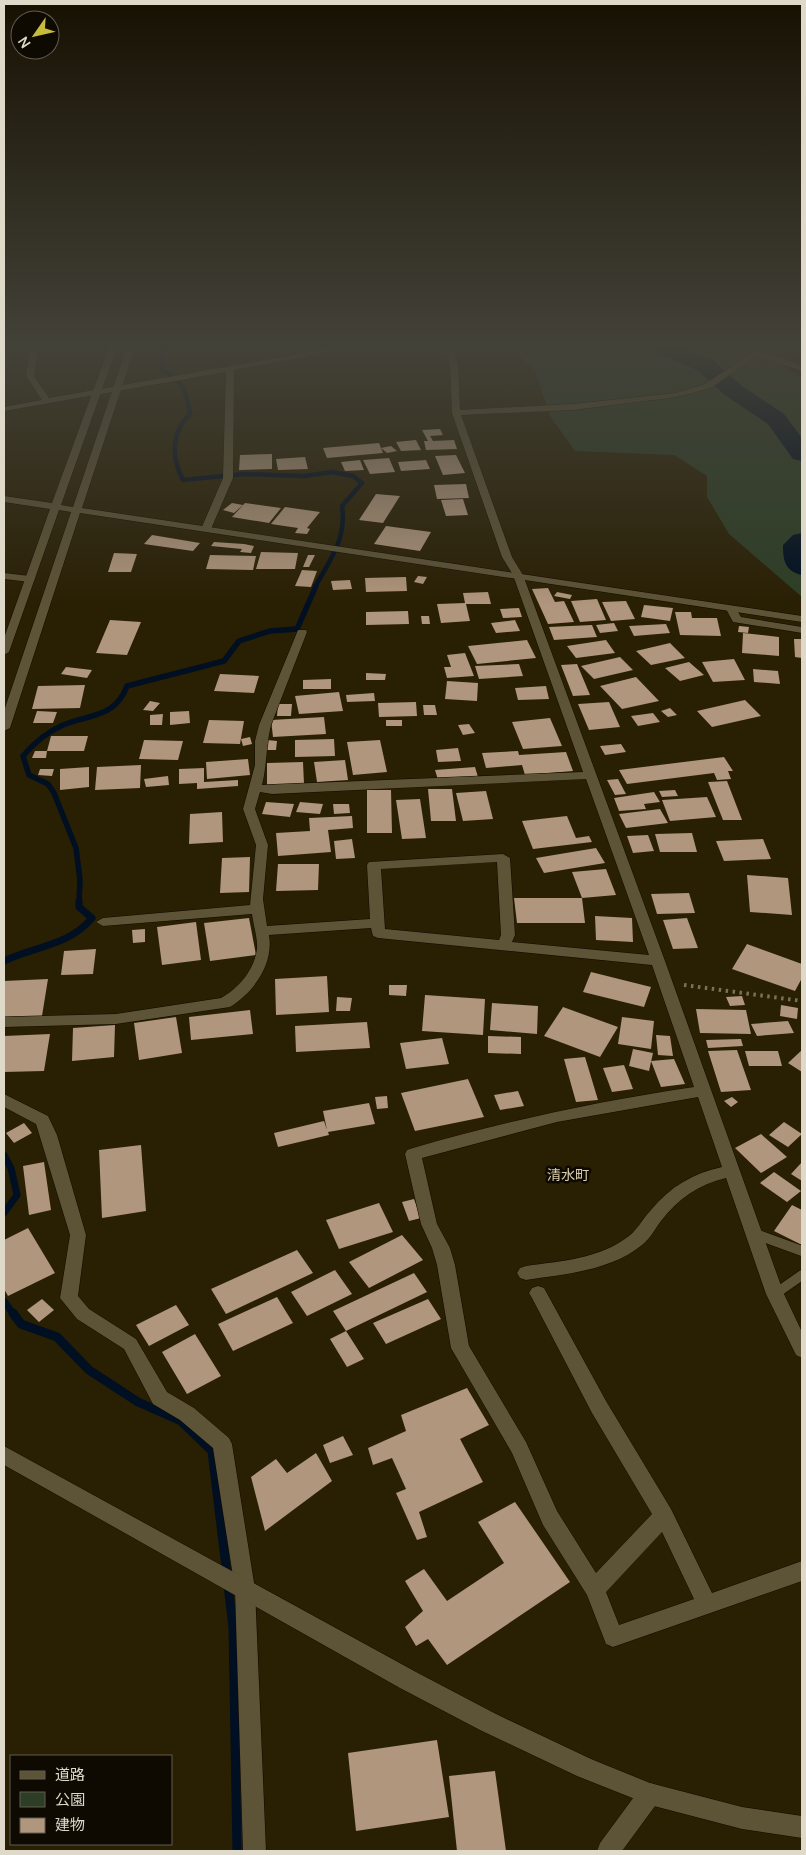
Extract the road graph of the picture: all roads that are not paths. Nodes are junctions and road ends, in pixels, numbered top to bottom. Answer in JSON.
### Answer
{"nodes":[{"id":1,"x":82,"y":434,"type":"edge"},
{"id":2,"x":101,"y":434,"type":"edge"},
{"id":3,"x":229,"y":434,"type":"edge"},
{"id":4,"x":463,"y":434,"type":"edge"},
{"id":5,"x":4,"y":499,"type":"edge"},
{"id":6,"x":56,"y":507,"type":"junction"},
{"id":7,"x":76,"y":509,"type":"junction"},
{"id":8,"x":206,"y":529,"type":"junction"},
{"id":9,"x":518,"y":575,"type":"junction"},
{"id":10,"x":4,"y":576,"type":"edge"},
{"id":11,"x":30,"y":579,"type":"junction"},
{"id":12,"x":731,"y":609,"type":"junction"},
{"id":13,"x":802,"y":619,"type":"edge"},
{"id":14,"x":802,"y":630,"type":"edge"},
{"id":15,"x":302,"y":632,"type":"dead end"},
{"id":16,"x":4,"y":652,"type":"edge"},
{"id":17,"x":4,"y":728,"type":"edge"},
{"id":18,"x":589,"y":775,"type":"junction"},
{"id":19,"x":254,"y":788,"type":"junction"},
{"id":20,"x":258,"y":909,"type":"junction"},
{"id":21,"x":103,"y":922,"type":"dead end"},
{"id":22,"x":378,"y":923,"type":"junction"},
{"id":23,"x":262,"y":931,"type":"junction"},
{"id":24,"x":504,"y":945,"type":"junction"},
{"id":25,"x":658,"y":961,"type":"junction"},
{"id":26,"x":4,"y":1022,"type":"edge"},
{"id":27,"x":703,"y":1091,"type":"junction"},
{"id":28,"x":4,"y":1100,"type":"edge"},
{"id":29,"x":731,"y":1171,"type":"junction"},
{"id":30,"x":753,"y":1233,"type":"junction"},
{"id":31,"x":802,"y":1251,"type":"edge"},
{"id":32,"x":526,"y":1273,"type":"dead end"},
{"id":33,"x":802,"y":1275,"type":"edge"},
{"id":34,"x":538,"y":1293,"type":"dead end"},
{"id":35,"x":774,"y":1294,"type":"junction"},
{"id":36,"x":802,"y":1350,"type":"edge"},
{"id":37,"x":4,"y":1455,"type":"edge"},
{"id":38,"x":664,"y":1516,"type":"junction"},
{"id":39,"x":802,"y":1571,"type":"edge"},
{"id":40,"x":245,"y":1589,"type":"junction"},
{"id":41,"x":595,"y":1589,"type":"junction"},
{"id":42,"x":707,"y":1605,"type":"junction"},
{"id":43,"x":650,"y":1794,"type":"junction"},
{"id":44,"x":802,"y":1827,"type":"edge"},
{"id":45,"x":255,"y":1851,"type":"edge"},
{"id":46,"x":608,"y":1851,"type":"edge"}],
"edges":[{"from":1,"to":6,"type":"street"},
{"from":2,"to":7,"type":"street"},
{"from":3,"to":8,"type":"street"},
{"from":4,"to":9,"type":"street"},
{"from":5,"to":6,"type":"street"},
{"from":6,"to":7,"type":"street"},
{"from":6,"to":11,"type":"street"},
{"from":7,"to":8,"type":"street"},
{"from":7,"to":17,"type":"street"},
{"from":8,"to":9,"type":"street"},
{"from":9,"to":12,"type":"street"},
{"from":9,"to":18,"type":"street"},
{"from":10,"to":11,"type":"street"},
{"from":11,"to":16,"type":"street"},
{"from":12,"to":13,"type":"street"},
{"from":12,"to":14,"type":"street"},
{"from":15,"to":19,"type":"street"},
{"from":18,"to":19,"type":"street"},
{"from":18,"to":25,"type":"street"},
{"from":19,"to":20,"type":"street"},
{"from":20,"to":21,"type":"street"},
{"from":20,"to":23,"type":"street"},
{"from":22,"to":23,"type":"street"},
{"from":22,"to":24,"type":"street"},
{"from":22,"to":24,"type":"street"},
{"from":23,"to":26,"type":"street"},
{"from":24,"to":25,"type":"street"},
{"from":25,"to":27,"type":"street"},
{"from":27,"to":29,"type":"street"},
{"from":27,"to":41,"type":"street"},
{"from":28,"to":40,"type":"street"},
{"from":29,"to":30,"type":"street"},
{"from":29,"to":32,"type":"street"},
{"from":30,"to":31,"type":"lane"},
{"from":30,"to":35,"type":"street"},
{"from":33,"to":35,"type":"lane"},
{"from":34,"to":38,"type":"street"},
{"from":35,"to":36,"type":"street"},
{"from":37,"to":40,"type":"street"},
{"from":38,"to":41,"type":"street"},
{"from":38,"to":42,"type":"street"},
{"from":39,"to":42,"type":"street"},
{"from":40,"to":43,"type":"street"},
{"from":40,"to":45,"type":"street"},
{"from":41,"to":42,"type":"street"},
{"from":43,"to":44,"type":"street"},
{"from":43,"to":46,"type":"street"}]}
